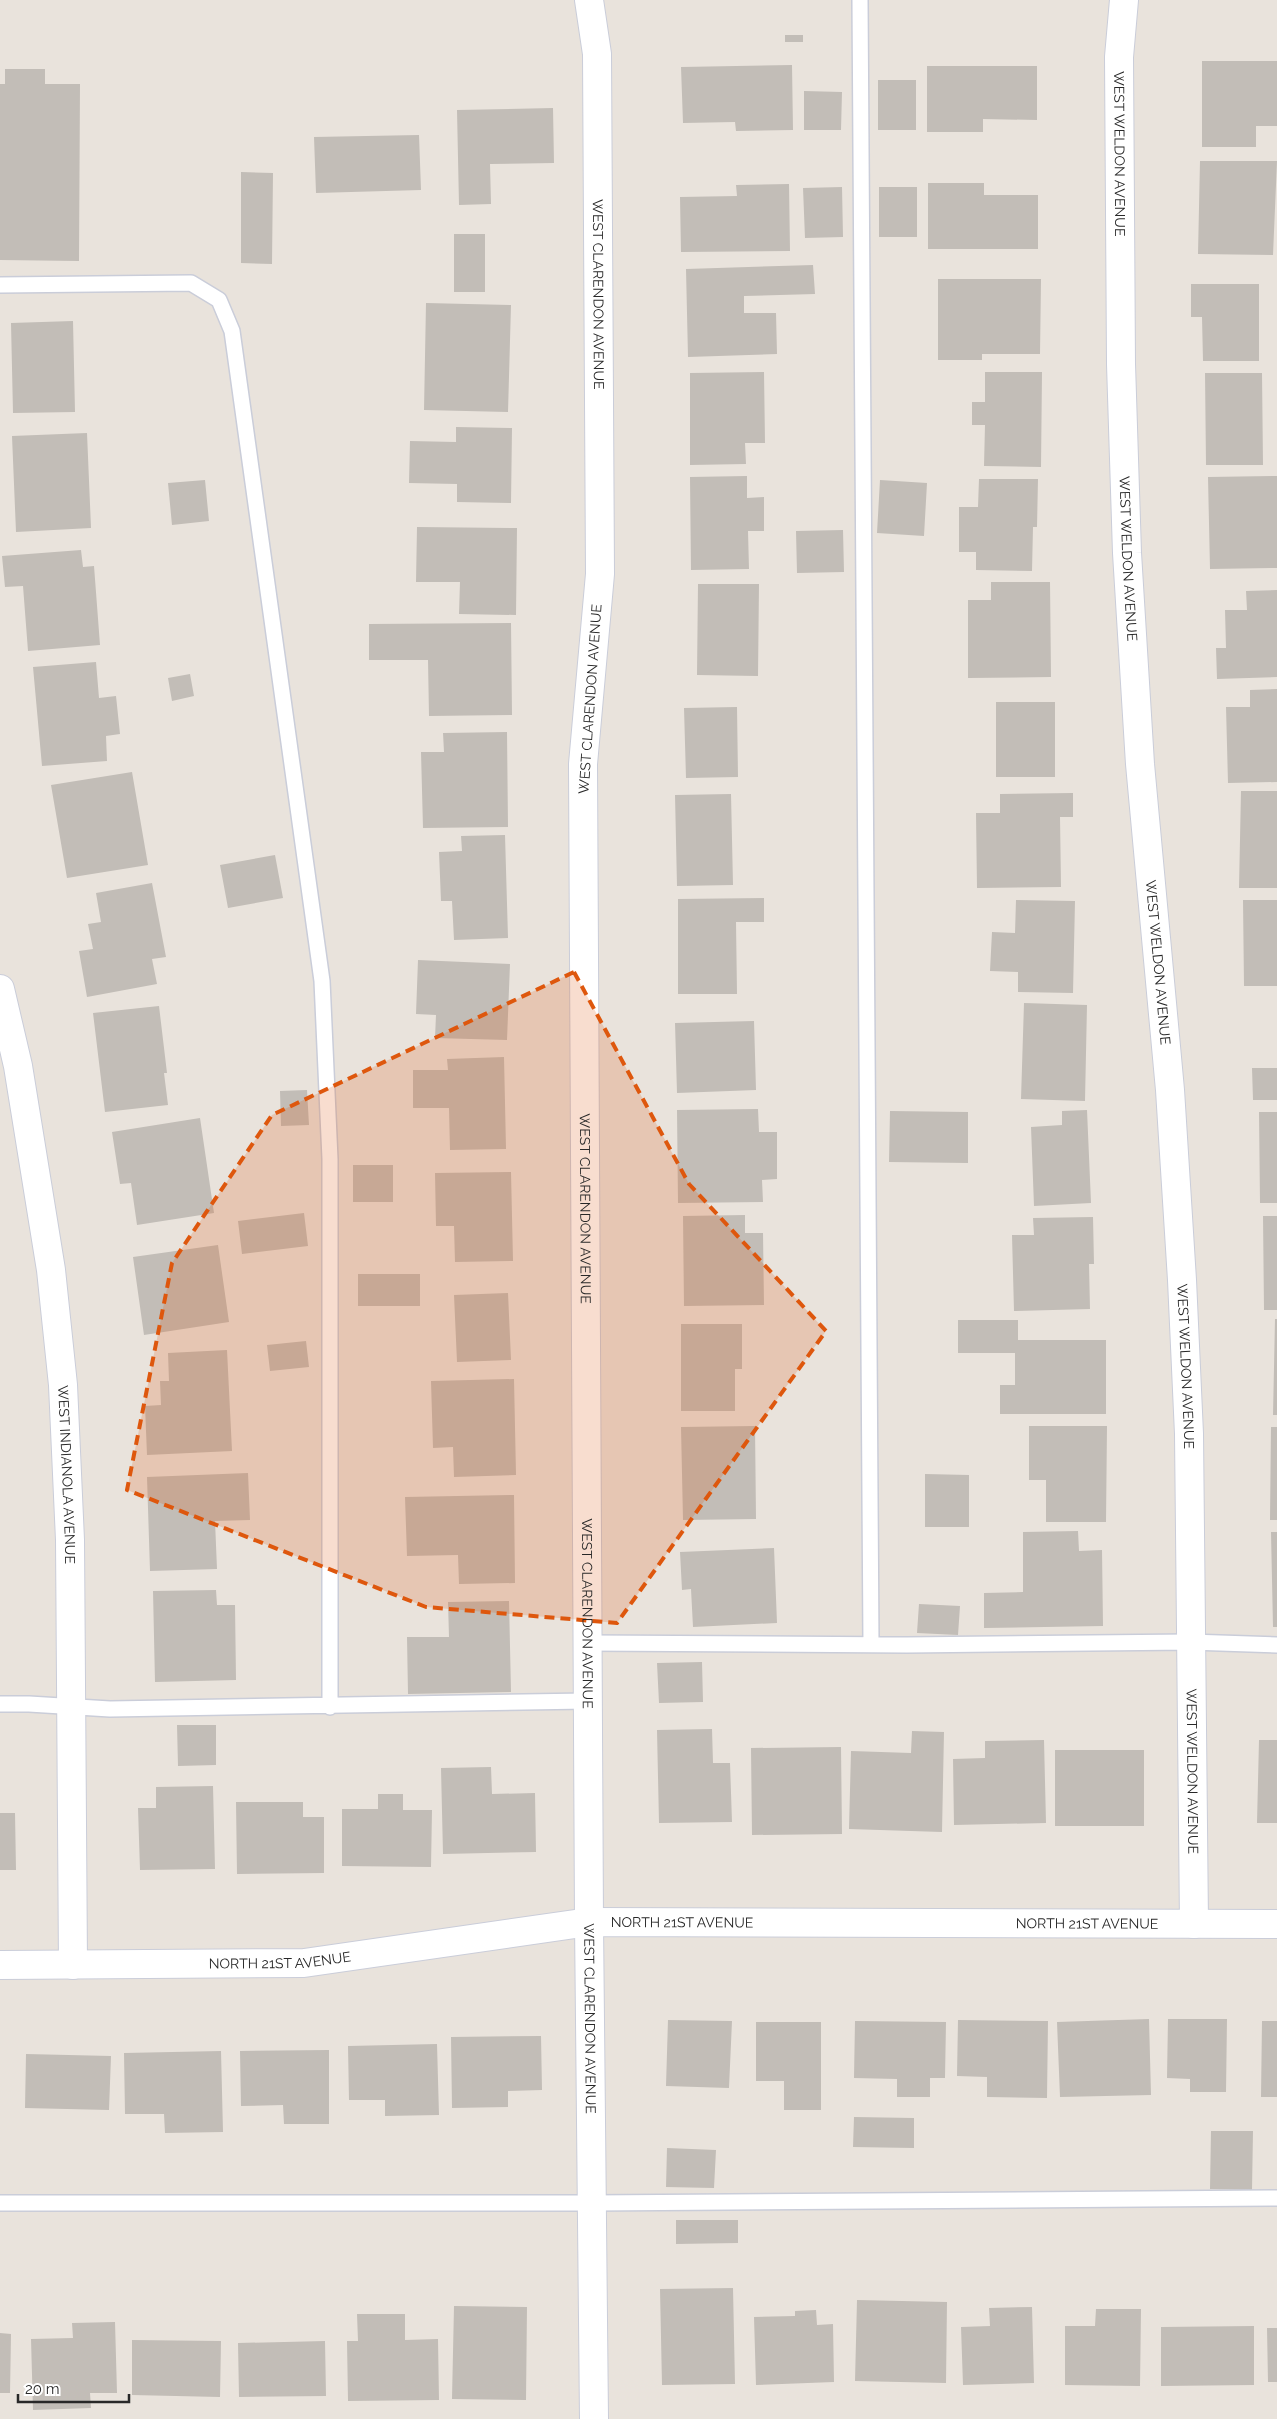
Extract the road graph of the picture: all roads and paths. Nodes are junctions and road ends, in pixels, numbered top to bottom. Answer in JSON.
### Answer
{"nodes":[{"id":1,"x":589,"y":0,"type":"edge"},
{"id":2,"x":860,"y":0,"type":"edge"},
{"id":3,"x":1124,"y":0,"type":"edge"},
{"id":4,"x":0,"y":285,"type":"edge"},
{"id":5,"x":0,"y":989,"type":"edge"},
{"id":6,"x":1190,"y":1642,"type":"junction"},
{"id":7,"x":587,"y":1643,"type":"junction"},
{"id":8,"x":871,"y":1644,"type":"junction"},
{"id":9,"x":1277,"y":1645,"type":"edge"},
{"id":10,"x":587,"y":1701,"type":"junction"},
{"id":11,"x":0,"y":1704,"type":"edge"},
{"id":12,"x":71,"y":1706,"type":"junction"},
{"id":13,"x":330,"y":1707,"type":"junction"},
{"id":14,"x":589,"y":1922,"type":"junction"},
{"id":15,"x":1194,"y":1924,"type":"junction"},
{"id":16,"x":1277,"y":1924,"type":"edge"},
{"id":17,"x":0,"y":1965,"type":"edge"},
{"id":18,"x":73,"y":1965,"type":"junction"},
{"id":19,"x":1277,"y":2198,"type":"edge"},
{"id":20,"x":592,"y":2203,"type":"junction"},
{"id":21,"x":0,"y":2204,"type":"edge"},
{"id":22,"x":594,"y":2419,"type":"edge"}],
"edges":[{"from":1,"to":7,"type":"street","name":"WEST CLARENDON AVENUE"},
{"from":2,"to":8,"type":"lane"},
{"from":3,"to":6,"type":"street","name":"WEST WELDON AVENUE"},
{"from":4,"to":13,"type":"lane"},
{"from":5,"to":12,"type":"street","name":"WEST INDIANOLA AVENUE"},
{"from":6,"to":8,"type":"lane"},
{"from":6,"to":9,"type":"lane"},
{"from":6,"to":15,"type":"street","name":"WEST WELDON AVENUE"},
{"from":7,"to":8,"type":"lane"},
{"from":7,"to":10,"type":"street","name":"WEST CLARENDON AVENUE"},
{"from":10,"to":13,"type":"lane"},
{"from":10,"to":14,"type":"street","name":"WEST CLARENDON AVENUE"},
{"from":11,"to":12,"type":"lane"},
{"from":12,"to":13,"type":"lane"},
{"from":12,"to":18,"type":"street","name":"WEST INDIANOLA AVENUE"},
{"from":14,"to":15,"type":"street","name":"NORTH 21ST AVENUE"},
{"from":14,"to":18,"type":"street","name":"NORTH 21ST AVENUE"},
{"from":14,"to":20,"type":"street","name":"WEST CLARENDON AVENUE"},
{"from":15,"to":16,"type":"street","name":"NORTH 21ST AVENUE"},
{"from":17,"to":18,"type":"street","name":"NORTH 21ST AVENUE"},
{"from":19,"to":20,"type":"lane"},
{"from":20,"to":21,"type":"lane"},
{"from":20,"to":22,"type":"street","name":"WEST CLARENDON AVENUE"}]}
